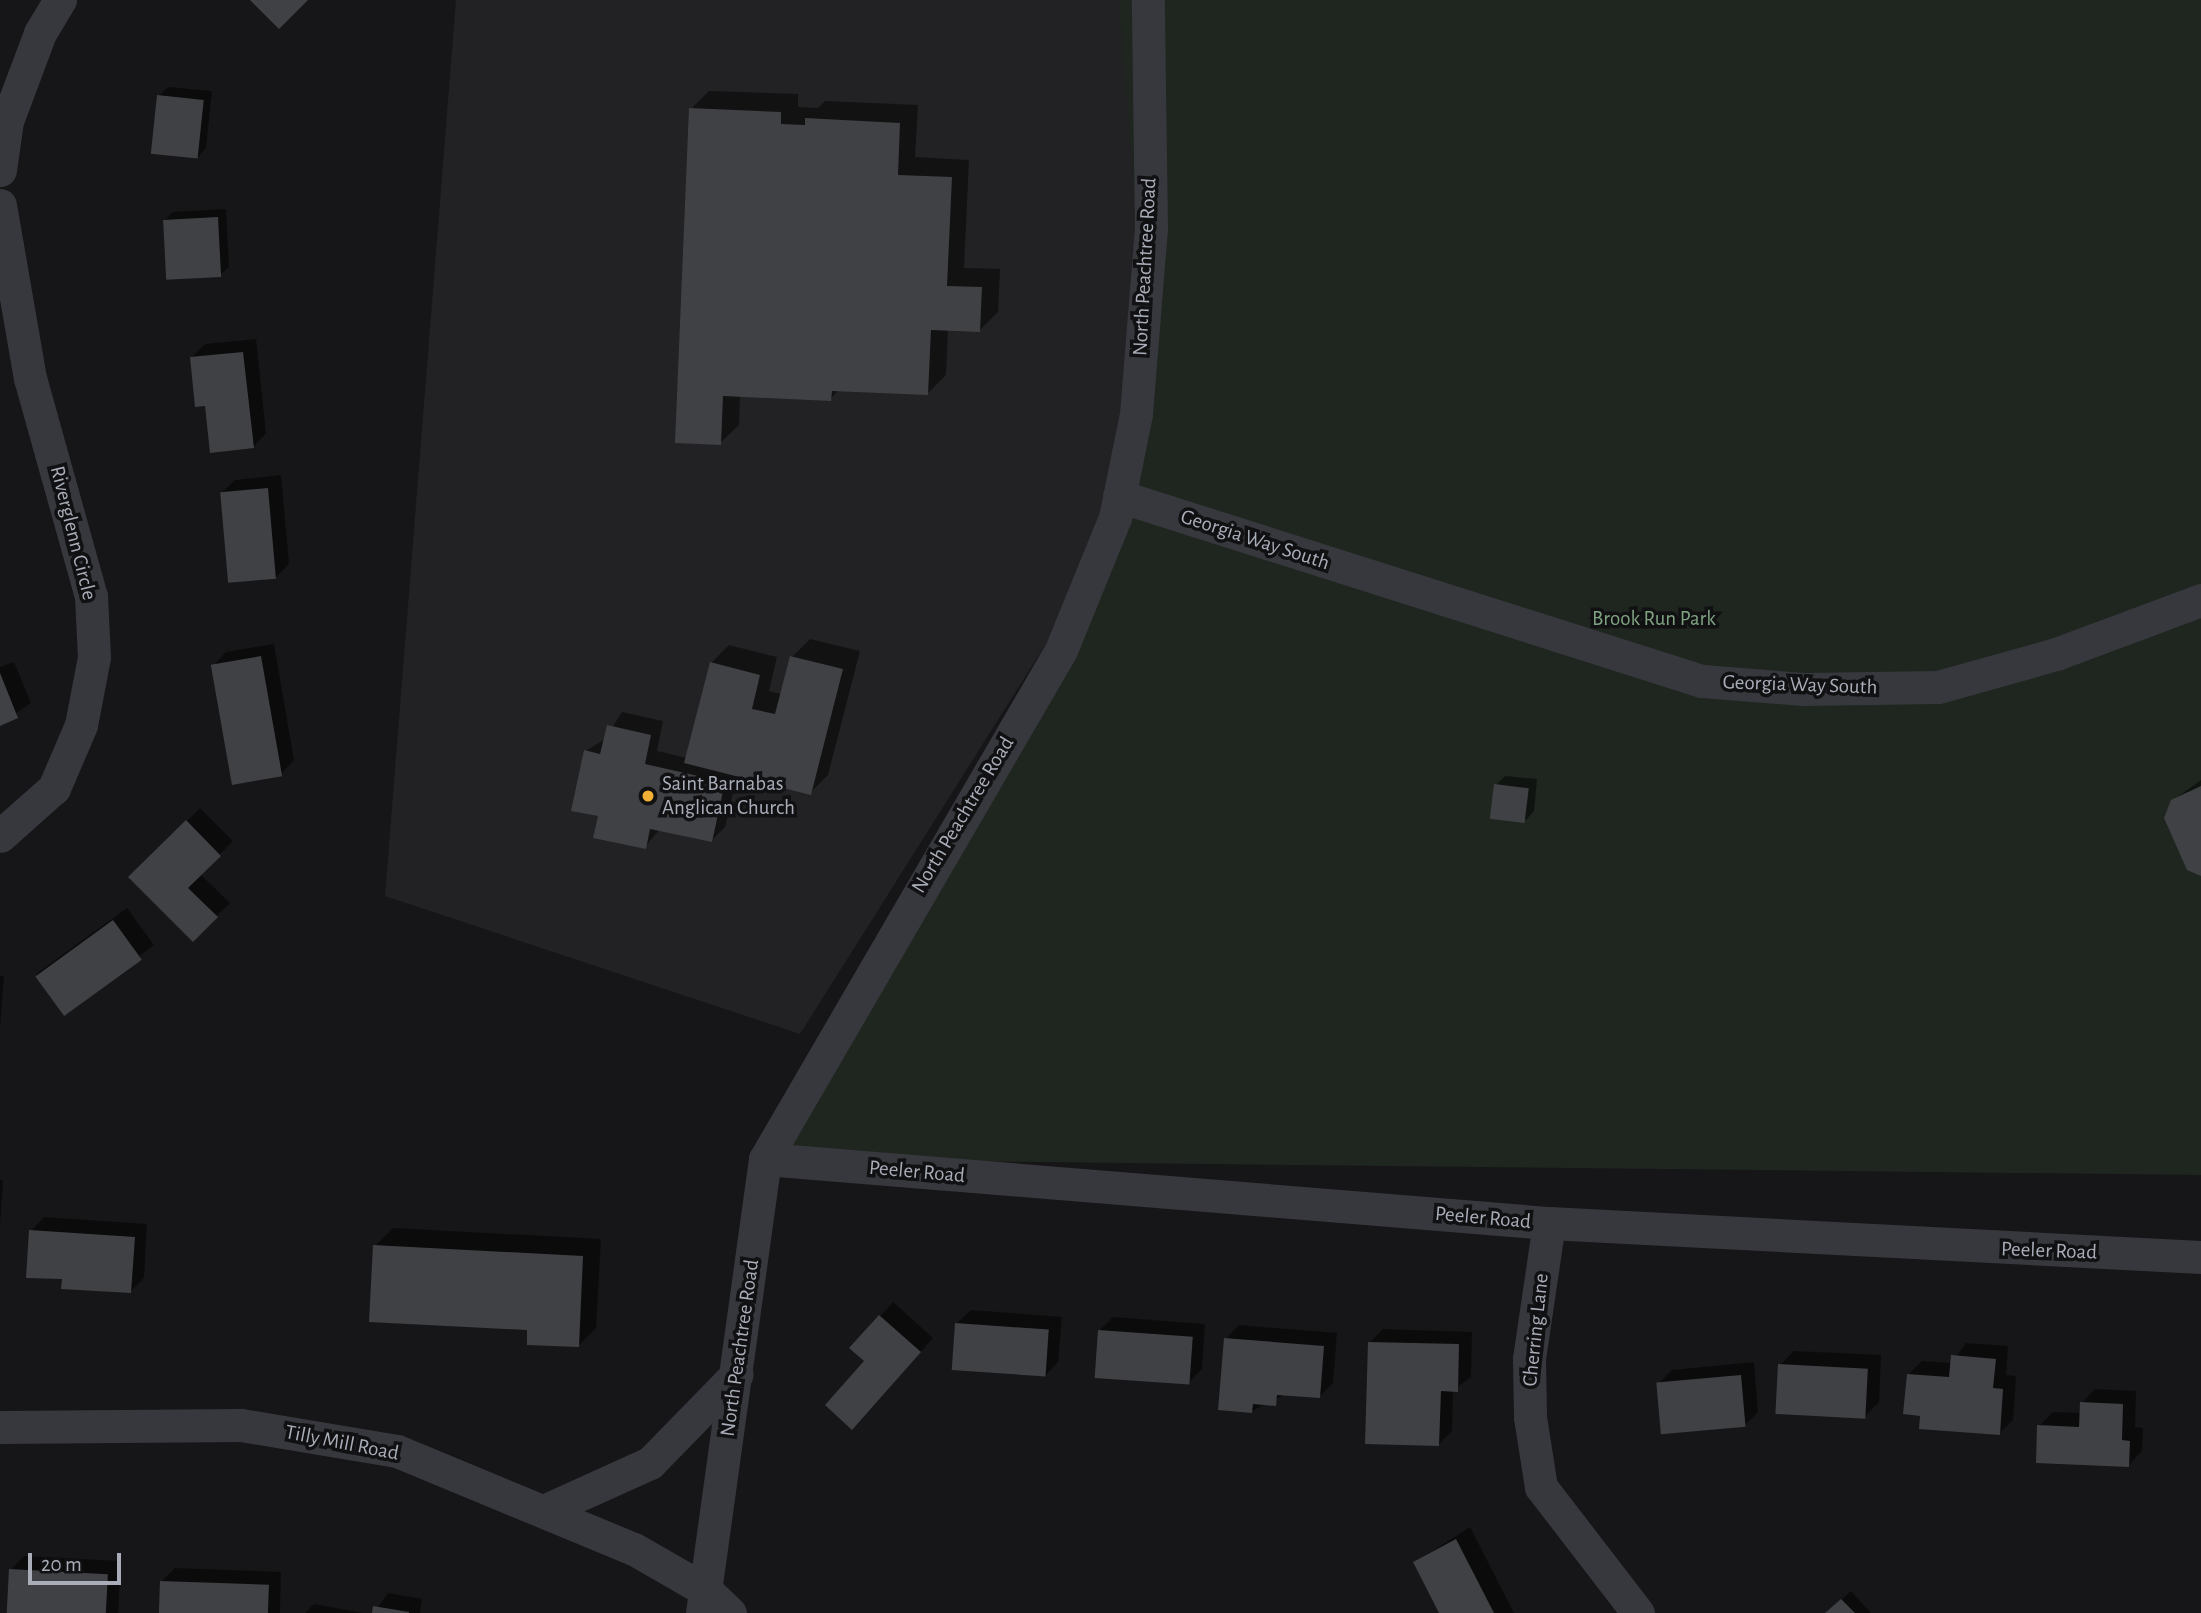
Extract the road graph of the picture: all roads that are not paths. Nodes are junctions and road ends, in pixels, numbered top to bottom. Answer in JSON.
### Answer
{"nodes":[{"id":1,"x":60,"y":0,"type":"edge"},
{"id":2,"x":1149,"y":0,"type":"edge"},
{"id":3,"x":0,"y":170,"type":"edge"},
{"id":4,"x":0,"y":205,"type":"edge"},
{"id":5,"x":1119,"y":496,"type":"junction"},
{"id":6,"x":2201,"y":600,"type":"edge"},
{"id":7,"x":0,"y":836,"type":"edge"},
{"id":8,"x":765,"y":1159,"type":"junction"},
{"id":9,"x":1549,"y":1223,"type":"junction"},
{"id":10,"x":2201,"y":1256,"type":"edge"},
{"id":11,"x":737,"y":1374,"type":"junction"},
{"id":12,"x":0,"y":1427,"type":"edge"},
{"id":13,"x":548,"y":1509,"type":"junction"},
{"id":14,"x":713,"y":1606,"type":"edge"},
{"id":15,"x":1638,"y":1613,"type":"edge"}],
"edges":[{"from":1,"to":3,"type":"street"},
{"from":2,"to":5,"type":"street","name":"North Peachtree Road"},
{"from":4,"to":7,"type":"street","name":"Riverglenn Circle"},
{"from":5,"to":6,"type":"street","name":"Georgia Way South"},
{"from":5,"to":8,"type":"street","name":"North Peachtree Road"},
{"from":8,"to":9,"type":"street","name":"Peeler Road"},
{"from":8,"to":11,"type":"street","name":"North Peachtree Road"},
{"from":9,"to":10,"type":"street","name":"Peeler Road"},
{"from":9,"to":15,"type":"street","name":"Cherring Lane"},
{"from":11,"to":13,"type":"street"},
{"from":11,"to":14,"type":"street","name":"North Peachtree Road"},
{"from":12,"to":13,"type":"street","name":"Tilly Mill Road"},
{"from":13,"to":14,"type":"street","name":"Tilly Mill Road"}]}
